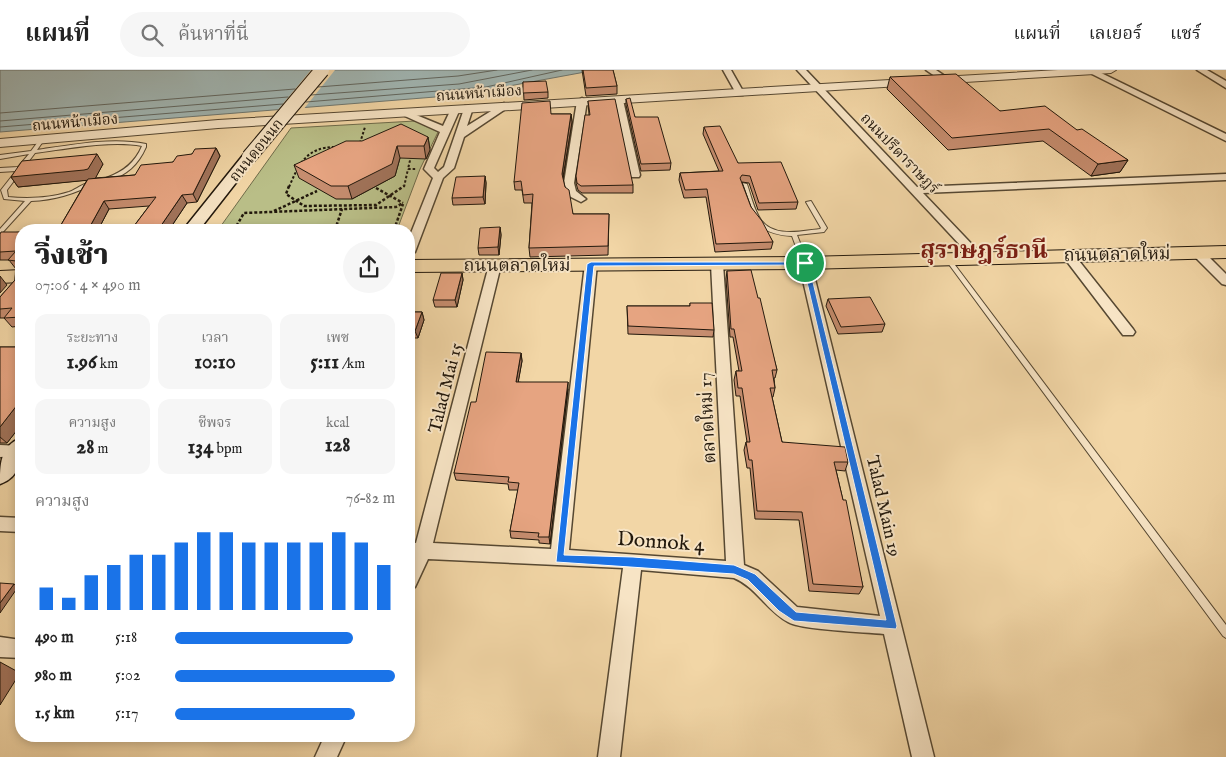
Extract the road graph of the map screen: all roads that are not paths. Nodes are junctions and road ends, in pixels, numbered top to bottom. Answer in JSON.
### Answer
{"nodes":[{"id":1,"x":322,"y":70,"type":"edge"},
{"id":2,"x":727,"y":70,"type":"edge"},
{"id":3,"x":802,"y":70,"type":"edge"},
{"id":4,"x":930,"y":70,"type":"edge"},
{"id":5,"x":1111,"y":70,"type":"edge"},
{"id":6,"x":1201,"y":70,"type":"edge"},
{"id":7,"x":1090,"y":71,"type":"edge"},
{"id":8,"x":948,"y":81,"type":"junction"},
{"id":9,"x":1226,"y":86,"type":"edge"},
{"id":10,"x":818,"y":89,"type":"junction"},
{"id":11,"x":740,"y":93,"type":"junction"},
{"id":12,"x":618,"y":100,"type":"junction"},
{"id":13,"x":582,"y":101,"type":"junction"},
{"id":14,"x":504,"y":106,"type":"junction"},
{"id":15,"x":468,"y":108,"type":"junction"},
{"id":16,"x":455,"y":109,"type":"junction"},
{"id":17,"x":401,"y":112,"type":"junction"},
{"id":18,"x":446,"y":131,"type":"junction"},
{"id":19,"x":126,"y":132,"type":"junction"},
{"id":20,"x":459,"y":136,"type":"junction"},
{"id":21,"x":1226,"y":138,"type":"edge"},
{"id":22,"x":42,"y":140,"type":"junction"},
{"id":23,"x":0,"y":143,"type":"edge"},
{"id":24,"x":120,"y":144,"type":"junction"},
{"id":25,"x":30,"y":153,"type":"junction"},
{"id":26,"x":0,"y":156,"type":"edge"},
{"id":27,"x":19,"y":168,"type":"junction"},
{"id":28,"x":0,"y":170,"type":"edge"},
{"id":29,"x":635,"y":175,"type":"dead end"},
{"id":30,"x":438,"y":177,"type":"junction"},
{"id":31,"x":1226,"y":177,"type":"edge"},
{"id":32,"x":744,"y":184,"type":"edge"},
{"id":33,"x":914,"y":190,"type":"junction"},
{"id":34,"x":30,"y":199,"type":"junction"},
{"id":35,"x":581,"y":199,"type":"dead end"},
{"id":36,"x":809,"y":202,"type":"dead end"},
{"id":37,"x":196,"y":224,"type":"edge"},
{"id":38,"x":0,"y":232,"type":"edge"},
{"id":39,"x":794,"y":234,"type":"junction"},
{"id":40,"x":0,"y":236,"type":"edge"},
{"id":41,"x":7,"y":236,"type":"edge"},
{"id":42,"x":415,"y":236,"type":"edge"},
{"id":43,"x":1197,"y":252,"type":"junction"},
{"id":44,"x":1226,"y":252,"type":"edge"},
{"id":45,"x":1068,"y":255,"type":"junction"},
{"id":46,"x":978,"y":257,"type":"junction"},
{"id":47,"x":947,"y":258,"type":"junction"},
{"id":48,"x":805,"y":263,"type":"junction"},
{"id":49,"x":591,"y":264,"type":"junction"},
{"id":50,"x":718,"y":264,"type":"junction"},
{"id":51,"x":495,"y":265,"type":"junction"},
{"id":52,"x":415,"y":266,"type":"edge"},
{"id":53,"x":1226,"y":281,"type":"edge"},
{"id":54,"x":1128,"y":332,"type":"dead end"},
{"id":55,"x":15,"y":450,"type":"edge"},
{"id":56,"x":0,"y":475,"type":"edge"},
{"id":57,"x":0,"y":524,"type":"edge"},
{"id":58,"x":15,"y":525,"type":"edge"},
{"id":59,"x":416,"y":550,"type":"edge"},
{"id":60,"x":559,"y":559,"type":"junction"},
{"id":61,"x":633,"y":561,"type":"junction"},
{"id":62,"x":734,"y":570,"type":"junction"},
{"id":63,"x":892,"y":626,"type":"junction"},
{"id":64,"x":1226,"y":633,"type":"edge"},
{"id":65,"x":0,"y":647,"type":"edge"},
{"id":66,"x":15,"y":648,"type":"edge"},
{"id":67,"x":333,"y":742,"type":"edge"},
{"id":68,"x":326,"y":757,"type":"edge"},
{"id":69,"x":608,"y":757,"type":"edge"},
{"id":70,"x":923,"y":757,"type":"edge"}],
"edges":[{"from":1,"to":37,"type":"main road","name":"ถนนดอนนก","bridge":true},
{"from":2,"to":11,"type":"street"},
{"from":3,"to":10,"type":"street","name":"ถนนปรีดาราษฎร์"},
{"from":4,"to":8,"type":"street"},
{"from":5,"to":7,"type":"street","name":"ถนนหน้าเมือง"},
{"from":6,"to":9,"type":"street"},
{"from":7,"to":8,"type":"street","name":"ถนนหน้าเมือง"},
{"from":7,"to":21,"type":"street"},
{"from":8,"to":10,"type":"street","name":"ถนนหน้าเมือง"},
{"from":10,"to":11,"type":"street","name":"ถนนหน้าเมือง"},
{"from":10,"to":33,"type":"street","name":"ถนนปรีดาราษฎร์"},
{"from":11,"to":12,"type":"street","name":"ถนนหน้าเมือง"},
{"from":12,"to":13,"type":"street","name":"ถนนหน้าเมือง"},
{"from":12,"to":29,"type":"street"},
{"from":13,"to":14,"type":"street","name":"ถนนหน้าเมือง"},
{"from":13,"to":35,"type":"street"},
{"from":14,"to":15,"type":"street","name":"ถนนหน้าเมือง"},
{"from":14,"to":20,"type":"street"},
{"from":15,"to":16,"type":"street","name":"ถนนหน้าเมือง"},
{"from":15,"to":20,"type":"street"},
{"from":16,"to":17,"type":"street","name":"ถนนหน้าเมือง"},
{"from":16,"to":18,"type":"street"},
{"from":17,"to":18,"type":"street"},
{"from":17,"to":19,"type":"street","name":"ถนนหน้าเมือง"},
{"from":18,"to":30,"type":"street"},
{"from":19,"to":22,"type":"street","name":"ถนนหน้าเมือง"},
{"from":19,"to":24,"type":"lane"},
{"from":20,"to":30,"type":"street"},
{"from":22,"to":23,"type":"street","name":"ถนนหน้าเมือง"},
{"from":22,"to":25,"type":"lane"},
{"from":24,"to":25,"type":"lane"},
{"from":24,"to":34,"type":"lane"},
{"from":25,"to":26,"type":"lane"},
{"from":25,"to":27,"type":"lane"},
{"from":27,"to":28,"type":"lane"},
{"from":27,"to":34,"type":"lane"},
{"from":30,"to":42,"type":"street"},
{"from":31,"to":33,"type":"street"},
{"from":32,"to":39,"type":"lane"},
{"from":33,"to":46,"type":"street","name":"ถนนปรีดาราษฎร์"},
{"from":34,"to":38,"type":"lane"},
{"from":36,"to":39,"type":"lane"},
{"from":39,"to":48,"type":"lane"},
{"from":40,"to":41,"type":"lane"},
{"from":43,"to":44,"type":"main road","name":"ถนนตลาดใหม่"},
{"from":43,"to":45,"type":"main road","name":"ถนนตลาดใหม่"},
{"from":43,"to":53,"type":"street"},
{"from":45,"to":46,"type":"main road","name":"ถนนตลาดใหม่"},
{"from":45,"to":54,"type":"street"},
{"from":46,"to":47,"type":"main road","name":"ถนนตลาดใหม่"},
{"from":47,"to":48,"type":"main road","name":"ถนนตลาดใหม่"},
{"from":47,"to":64,"type":"lane"},
{"from":48,"to":50,"type":"main road","name":"ถนนตลาดใหม่"},
{"from":48,"to":63,"type":"street","name":"Talad Main 19"},
{"from":49,"to":50,"type":"main road","name":"ถนนตลาดใหม่"},
{"from":49,"to":51,"type":"main road","name":"ถนนตลาดใหม่"},
{"from":49,"to":60,"type":"street"},
{"from":50,"to":62,"type":"street","name":"ตลาดใหม่ 17"},
{"from":51,"to":52,"type":"main road","name":"ถนนตลาดใหม่"},
{"from":51,"to":59,"type":"street","name":"Talad Mai 15"},
{"from":55,"to":56,"type":"main road"},
{"from":57,"to":58,"type":"street"},
{"from":59,"to":60,"type":"street","name":"Donnok 4"},
{"from":60,"to":61,"type":"street","name":"Donnok 4"},
{"from":61,"to":62,"type":"street","name":"Donnok 4"},
{"from":61,"to":69,"type":"street"},
{"from":62,"to":63,"type":"street","name":"Donnok 4"},
{"from":63,"to":70,"type":"street","name":"Talad Main 19"},
{"from":65,"to":66,"type":"street"},
{"from":67,"to":68,"type":"street"}]}
